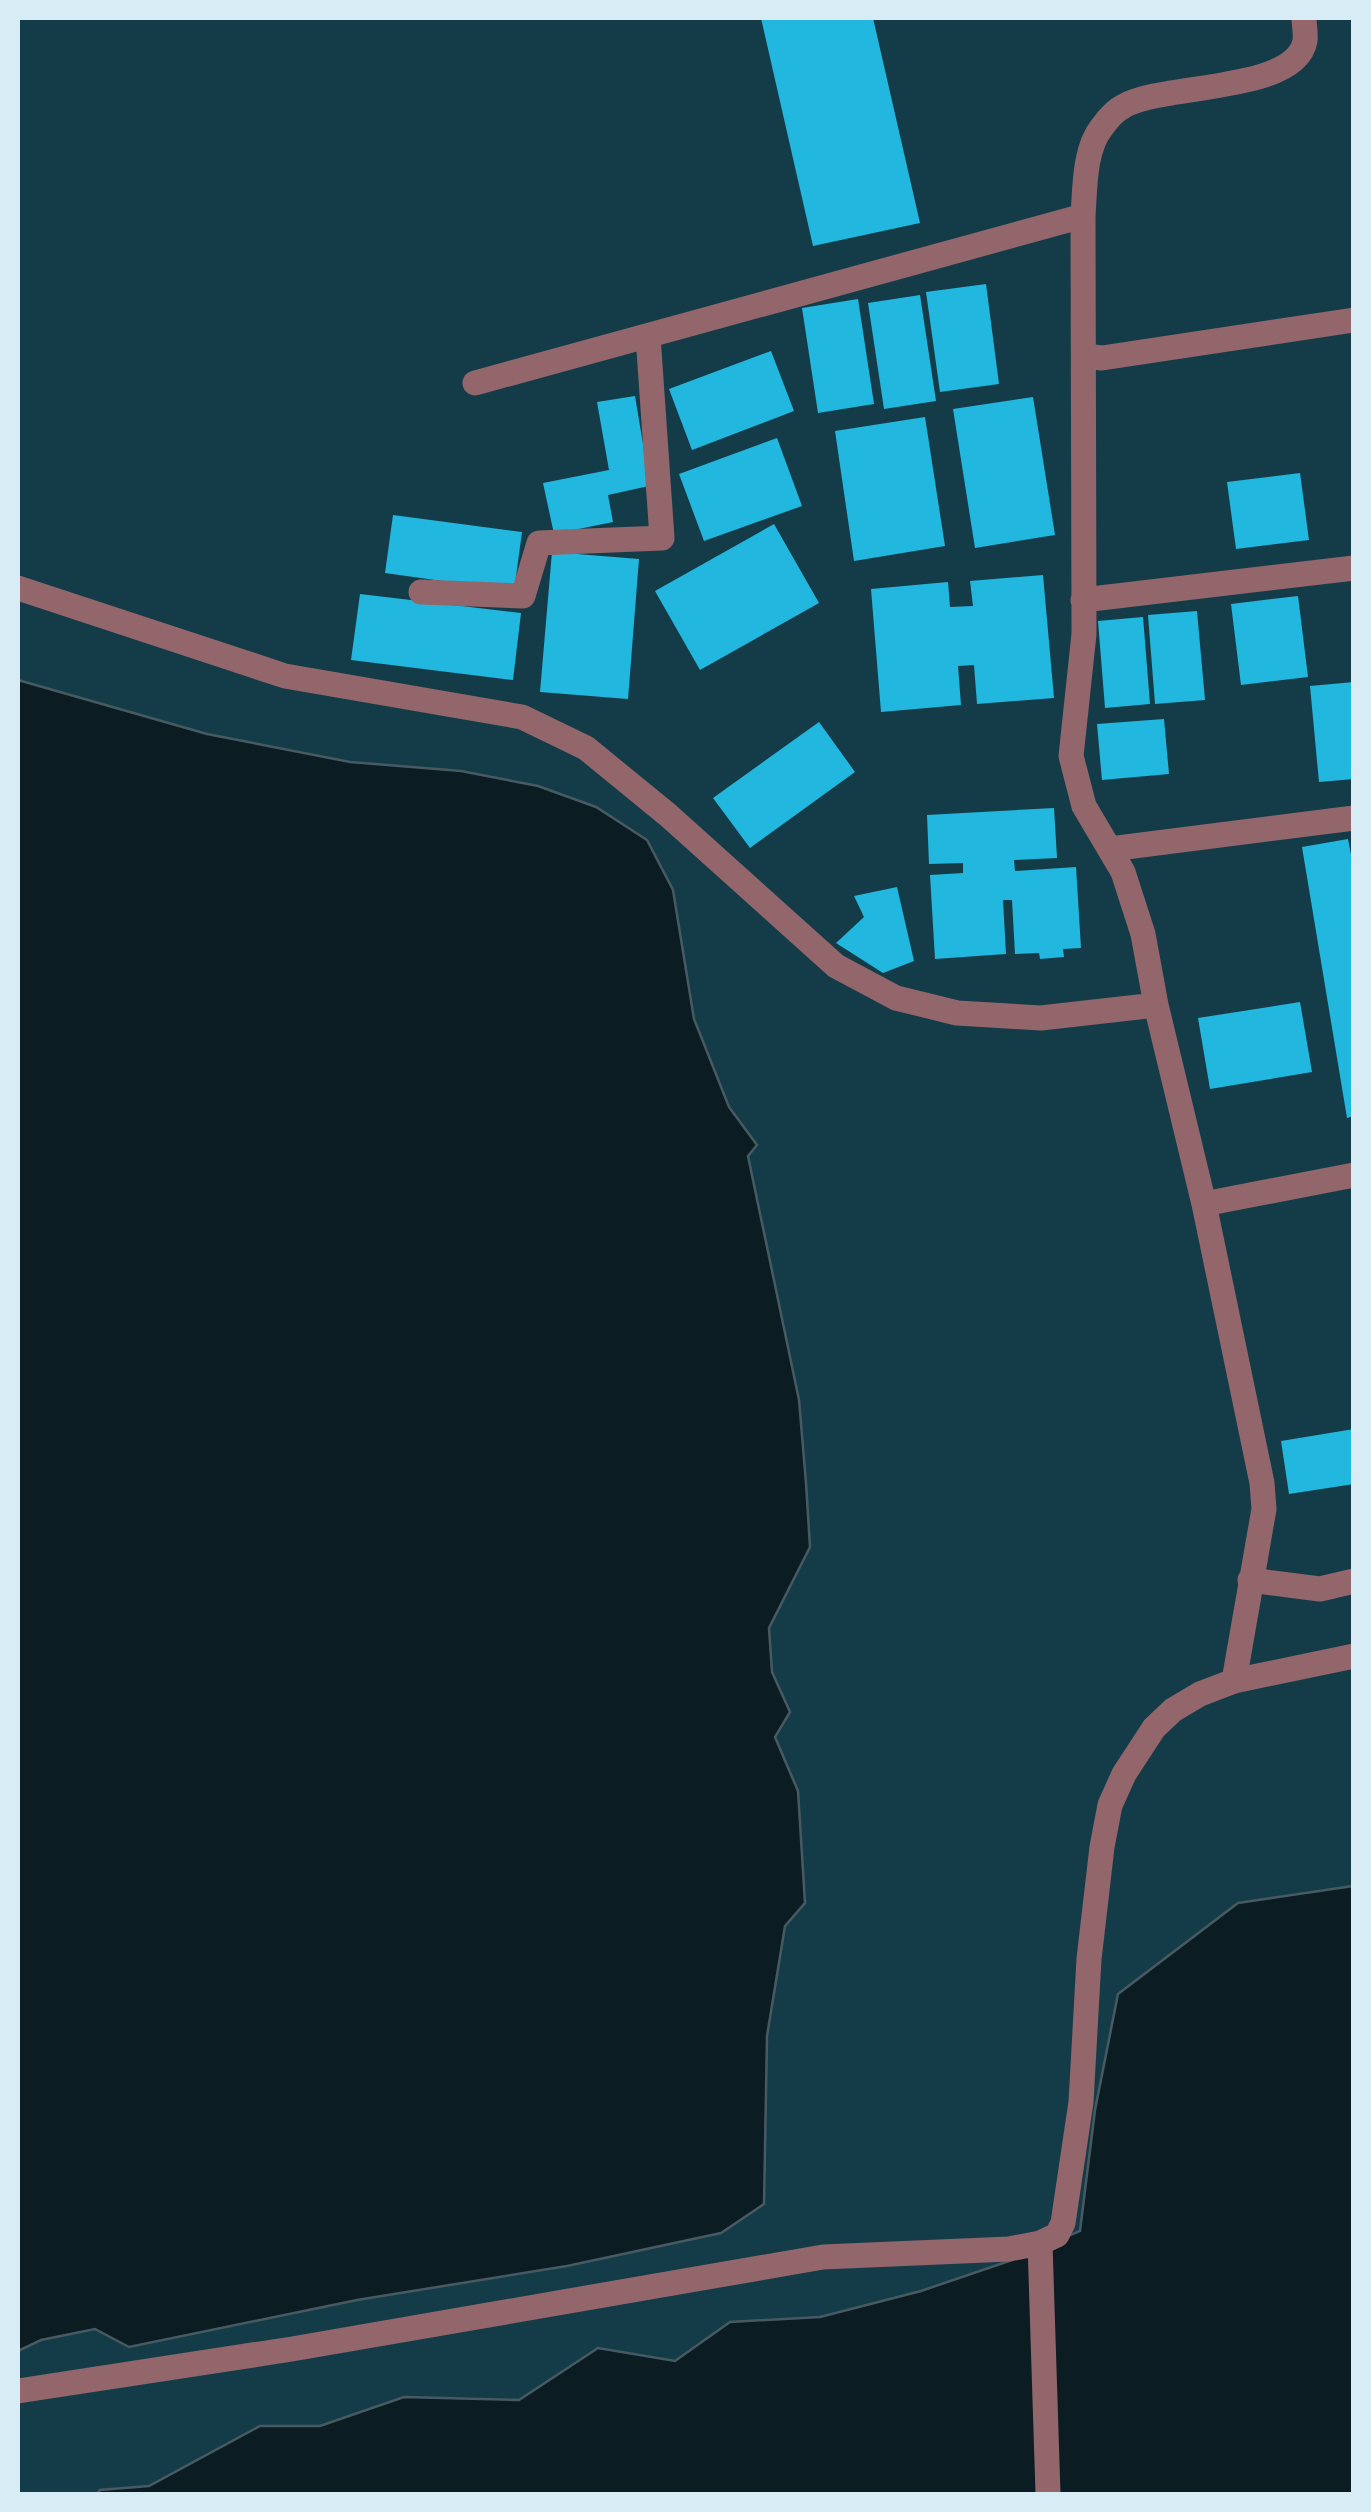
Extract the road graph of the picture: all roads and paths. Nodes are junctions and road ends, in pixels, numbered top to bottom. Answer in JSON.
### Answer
{"nodes":[{"id":1,"x":1304,"y":18,"type":"edge"},
{"id":2,"x":1083,"y":216,"type":"junction"},
{"id":3,"x":1354,"y":320,"type":"edge"},
{"id":4,"x":648,"y":336,"type":"junction"},
{"id":5,"x":1085,"y":356,"type":"junction"},
{"id":6,"x":475,"y":384,"type":"dead end"},
{"id":7,"x":1354,"y":568,"type":"edge"},
{"id":8,"x":18,"y":588,"type":"edge"},
{"id":9,"x":422,"y":592,"type":"dead end"},
{"id":10,"x":1083,"y":600,"type":"junction"},
{"id":11,"x":1354,"y":818,"type":"edge"},
{"id":12,"x":1110,"y":849,"type":"junction"},
{"id":13,"x":1156,"y":1005,"type":"junction"},
{"id":14,"x":1354,"y":1175,"type":"edge"},
{"id":15,"x":1204,"y":1204,"type":"junction"},
{"id":16,"x":1250,"y":1580,"type":"junction"},
{"id":17,"x":1354,"y":1581,"type":"edge"},
{"id":18,"x":1354,"y":1656,"type":"edge"},
{"id":19,"x":1234,"y":1681,"type":"junction"},
{"id":20,"x":1040,"y":2243,"type":"junction"},
{"id":21,"x":18,"y":2391,"type":"edge"},
{"id":22,"x":1048,"y":2494,"type":"edge"}],
"edges":[{"from":1,"to":2,"type":"street"},
{"from":2,"to":4,"type":"street"},
{"from":2,"to":5,"type":"street"},
{"from":3,"to":5,"type":"street"},
{"from":4,"to":6,"type":"street"},
{"from":4,"to":9,"type":"street"},
{"from":5,"to":10,"type":"street"},
{"from":7,"to":10,"type":"street"},
{"from":8,"to":13,"type":"street"},
{"from":10,"to":12,"type":"street"},
{"from":11,"to":12,"type":"street"},
{"from":12,"to":13,"type":"street"},
{"from":13,"to":15,"type":"street"},
{"from":14,"to":15,"type":"street"},
{"from":15,"to":16,"type":"street"},
{"from":16,"to":17,"type":"street"},
{"from":16,"to":19,"type":"street"},
{"from":18,"to":19,"type":"street"},
{"from":19,"to":20,"type":"street"},
{"from":20,"to":21,"type":"street"},
{"from":20,"to":22,"type":"street"}]}
